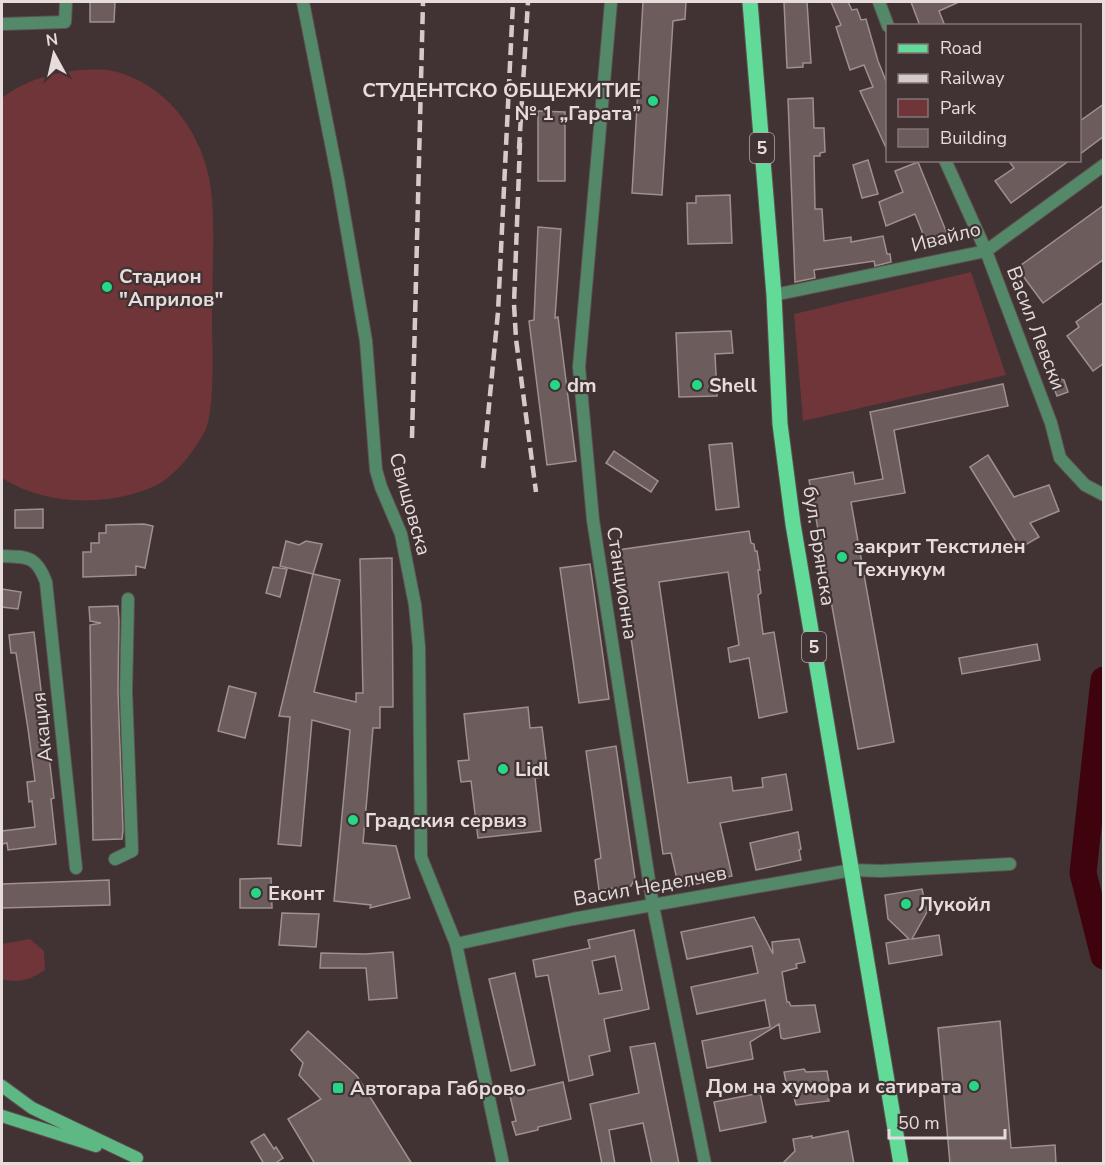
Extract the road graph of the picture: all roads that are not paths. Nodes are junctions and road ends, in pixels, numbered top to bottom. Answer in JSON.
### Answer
{"nodes":[{"id":1,"x":66,"y":2,"type":"edge"},
{"id":2,"x":303,"y":2,"type":"edge"},
{"id":3,"x":611,"y":2,"type":"edge"},
{"id":4,"x":750,"y":2,"type":"edge"},
{"id":5,"x":879,"y":2,"type":"edge"},
{"id":6,"x":2,"y":24,"type":"edge"},
{"id":7,"x":887,"y":24,"type":"edge"},
{"id":8,"x":946,"y":162,"type":"edge"},
{"id":9,"x":1104,"y":165,"type":"edge"},
{"id":10,"x":986,"y":250,"type":"junction"},
{"id":11,"x":774,"y":295,"type":"junction"},
{"id":12,"x":1104,"y":495,"type":"edge"},
{"id":13,"x":2,"y":556,"type":"edge"},
{"id":14,"x":128,"y":599,"type":"dead end"},
{"id":15,"x":115,"y":859,"type":"dead end"},
{"id":16,"x":1010,"y":864,"type":"dead end"},
{"id":17,"x":76,"y":868,"type":"dead end"},
{"id":18,"x":852,"y":870,"type":"junction"},
{"id":19,"x":653,"y":906,"type":"junction"},
{"id":20,"x":456,"y":944,"type":"junction"},
{"id":21,"x":2,"y":1086,"type":"edge"},
{"id":22,"x":2,"y":1116,"type":"edge"},
{"id":23,"x":143,"y":1161,"type":"edge"},
{"id":24,"x":503,"y":1164,"type":"edge"},
{"id":25,"x":705,"y":1164,"type":"edge"},
{"id":26,"x":901,"y":1164,"type":"edge"}],
"edges":[{"from":1,"to":6,"type":"street"},
{"from":2,"to":20,"type":"street","name":"Свищовска"},
{"from":3,"to":19,"type":"street","name":"Станционна"},
{"from":4,"to":11,"type":"main road","name":"бул. Брянска","number":"5"},
{"from":5,"to":7,"type":"street"},
{"from":8,"to":10,"type":"street","name":"Васил Левски"},
{"from":9,"to":10,"type":"street","name":"Ивайло"},
{"from":10,"to":11,"type":"street","name":"Ивайло"},
{"from":10,"to":12,"type":"street","name":"Васил Левски"},
{"from":11,"to":18,"type":"main road","name":"бул. Брянска","number":"5"},
{"from":13,"to":17,"type":"street","name":"Акация"},
{"from":14,"to":15,"type":"street"},
{"from":16,"to":18,"type":"street","name":"Васил Неделчев"},
{"from":18,"to":19,"type":"street","name":"Васил Неделчев"},
{"from":18,"to":26,"type":"main road","name":"бул. Брянска","number":"5"},
{"from":19,"to":20,"type":"street","name":"Васил Неделчев"},
{"from":19,"to":25,"type":"street","name":"Станционна"},
{"from":20,"to":24,"type":"street","name":"Свищовска"},
{"from":21,"to":23,"type":"main road"},
{"from":22,"to":23,"type":"main road"}]}
